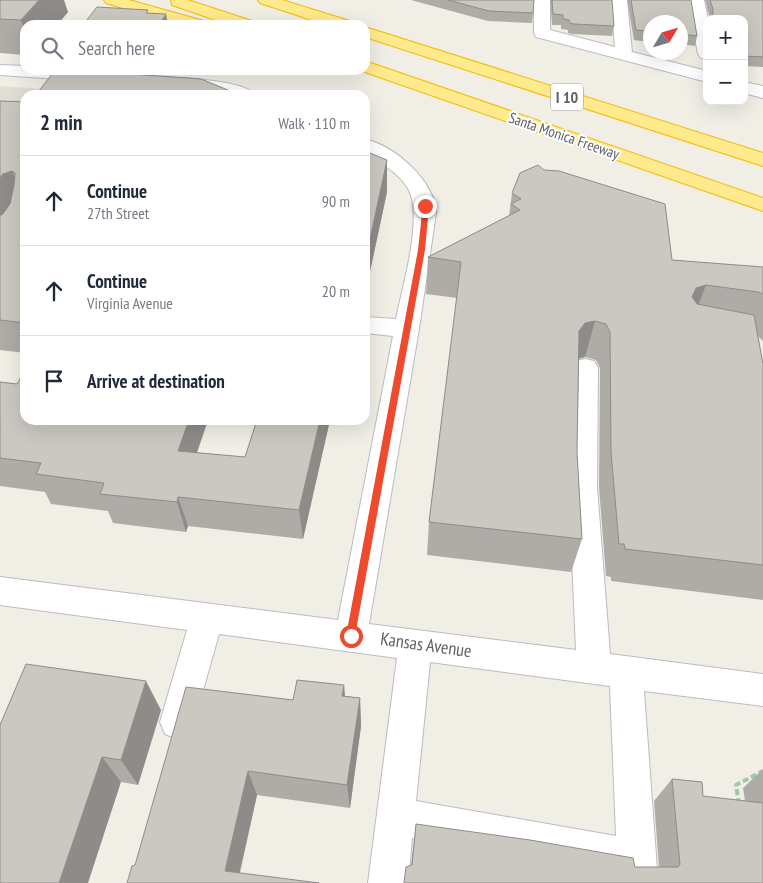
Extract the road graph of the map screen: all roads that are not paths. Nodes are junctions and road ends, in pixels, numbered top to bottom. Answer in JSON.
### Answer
{"nodes":[{"id":1,"x":112,"y":0,"type":"edge"},
{"id":2,"x":172,"y":0,"type":"edge"},
{"id":3,"x":266,"y":0,"type":"edge"},
{"id":4,"x":299,"y":0,"type":"edge"},
{"id":5,"x":542,"y":0,"type":"edge"},
{"id":6,"x":619,"y":0,"type":"edge"},
{"id":7,"x":696,"y":0,"type":"edge"},
{"id":8,"x":181,"y":20,"type":"edge"},
{"id":9,"x":231,"y":20,"type":"edge"},
{"id":10,"x":328,"y":20,"type":"edge"},
{"id":11,"x":342,"y":20,"type":"edge"},
{"id":12,"x":370,"y":33,"type":"edge"},
{"id":13,"x":703,"y":34,"type":"edge"},
{"id":14,"x":624,"y":55,"type":"junction"},
{"id":15,"x":370,"y":68,"type":"edge"},
{"id":16,"x":0,"y":70,"type":"edge"},
{"id":17,"x":20,"y":71,"type":"edge"},
{"id":18,"x":73,"y":75,"type":"edge"},
{"id":19,"x":370,"y":75,"type":"edge"},
{"id":20,"x":703,"y":76,"type":"edge"},
{"id":21,"x":102,"y":77,"type":"edge"},
{"id":22,"x":168,"y":82,"type":"edge"},
{"id":23,"x":748,"y":88,"type":"edge"},
{"id":24,"x":202,"y":90,"type":"edge"},
{"id":25,"x":763,"y":92,"type":"edge"},
{"id":26,"x":439,"y":93,"type":"junction"},
{"id":27,"x":370,"y":148,"type":"edge"},
{"id":28,"x":763,"y":160,"type":"edge"},
{"id":29,"x":763,"y":205,"type":"edge"},
{"id":30,"x":370,"y":326,"type":"edge"},
{"id":31,"x":407,"y":330,"type":"junction"},
{"id":32,"x":585,"y":368,"type":"dead end"},
{"id":33,"x":0,"y":591,"type":"edge"},
{"id":34,"x":207,"y":618,"type":"junction"},
{"id":35,"x":351,"y":636,"type":"junction"},
{"id":36,"x":415,"y":644,"type":"junction"},
{"id":37,"x":610,"y":670,"type":"junction"},
{"id":38,"x":763,"y":690,"type":"edge"},
{"id":39,"x":169,"y":750,"type":"edge"},
{"id":40,"x":396,"y":816,"type":"junction"},
{"id":41,"x":637,"y":871,"type":"edge"},
{"id":42,"x":388,"y":883,"type":"edge"}],
"edges":[{"from":1,"to":8,"type":"highway"},
{"from":2,"to":9,"type":"highway"},
{"from":3,"to":10,"type":"highway"},
{"from":4,"to":11,"type":"highway"},
{"from":5,"to":14,"type":"street"},
{"from":6,"to":14,"type":"street"},
{"from":7,"to":13,"type":"street"},
{"from":12,"to":28,"type":"highway","number":"I 10"},
{"from":14,"to":20,"type":"street"},
{"from":15,"to":26,"type":"highway","name":"Santa Monica Freeway","number":"I 10"},
{"from":16,"to":17,"type":"street"},
{"from":18,"to":21,"type":"street"},
{"from":19,"to":26,"type":"highway"},
{"from":22,"to":24,"type":"street"},
{"from":23,"to":25,"type":"street"},
{"from":26,"to":29,"type":"highway","name":"Santa Monica Freeway","number":"I 10"},
{"from":27,"to":31,"type":"street"},
{"from":30,"to":31,"type":"street"},
{"from":31,"to":35,"type":"street"},
{"from":32,"to":37,"type":"street"},
{"from":33,"to":34,"type":"street","name":"Kansas Avenue"},
{"from":34,"to":35,"type":"street","name":"Kansas Avenue"},
{"from":34,"to":39,"type":"street"},
{"from":35,"to":36,"type":"street","name":"Kansas Avenue"},
{"from":36,"to":37,"type":"street","name":"Kansas Avenue"},
{"from":36,"to":40,"type":"street"},
{"from":37,"to":38,"type":"street","name":"Kansas Avenue"},
{"from":37,"to":41,"type":"street"},
{"from":40,"to":41,"type":"street"},
{"from":40,"to":42,"type":"street"}]}
